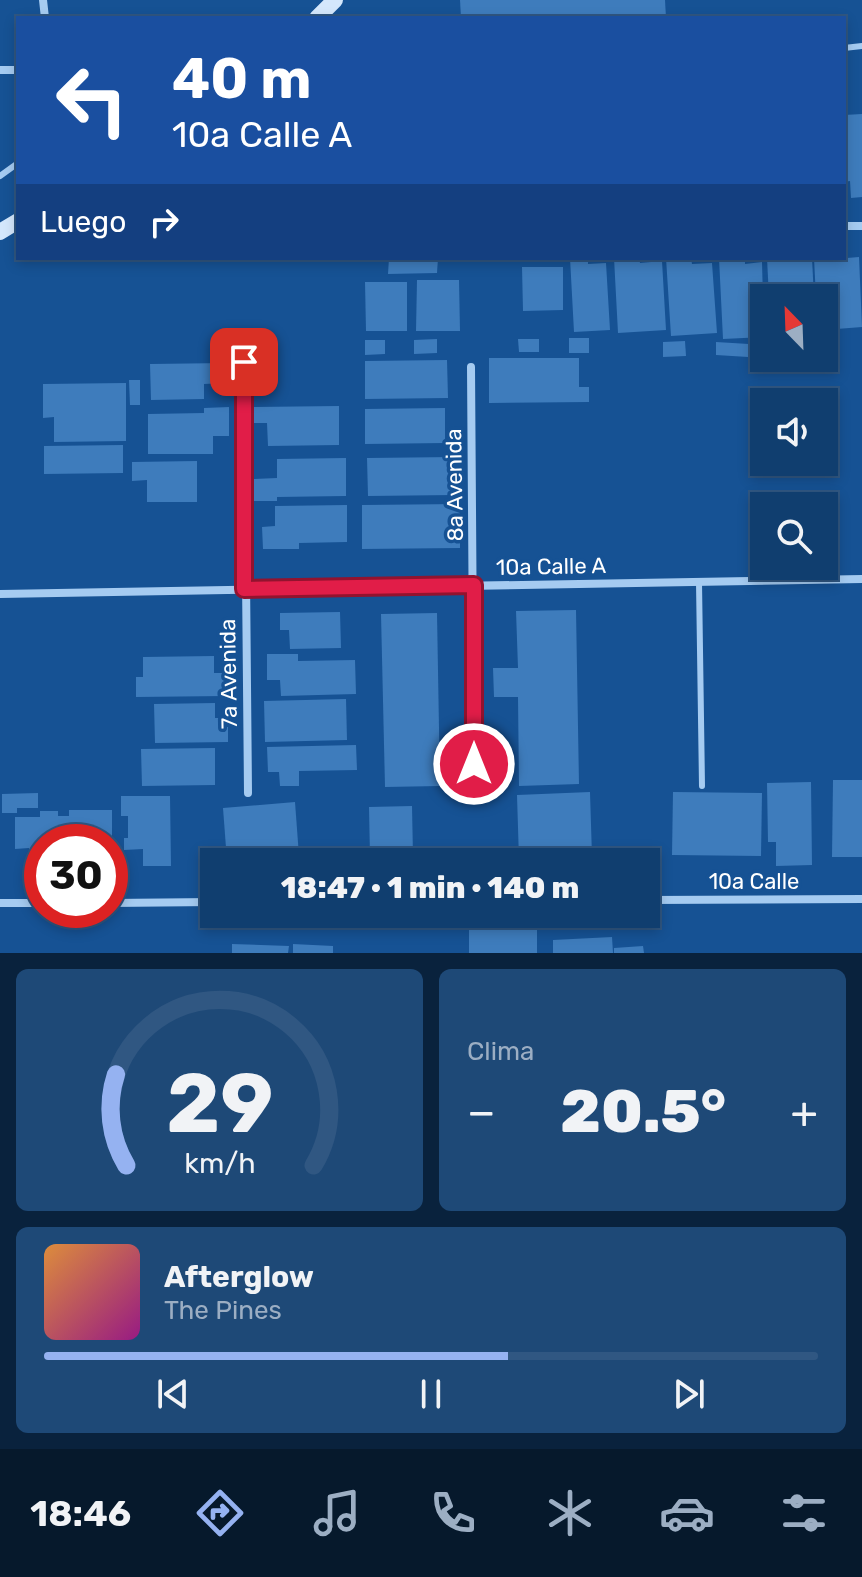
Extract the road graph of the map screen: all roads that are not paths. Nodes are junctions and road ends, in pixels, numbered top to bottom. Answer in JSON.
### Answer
{"nodes":[{"id":1,"x":335,"y":0,"type":"edge"},
{"id":2,"x":319,"y":16,"type":"edge"},
{"id":3,"x":244,"y":362,"type":"dead end"},
{"id":4,"x":471,"y":367,"type":"dead end"},
{"id":5,"x":862,"y":579,"type":"edge"},
{"id":6,"x":699,"y":582,"type":"junction"},
{"id":7,"x":474,"y":585,"type":"junction"},
{"id":8,"x":244,"y":589,"type":"junction"},
{"id":9,"x":0,"y":594,"type":"edge"},
{"id":10,"x":702,"y":786,"type":"dead end"},
{"id":11,"x":248,"y":793,"type":"dead end"},
{"id":12,"x":474,"y":794,"type":"dead end"},
{"id":13,"x":862,"y":899,"type":"edge"},
{"id":14,"x":660,"y":900,"type":"edge"},
{"id":15,"x":200,"y":902,"type":"edge"},
{"id":16,"x":0,"y":903,"type":"edge"},
{"id":17,"x":24,"y":903,"type":"edge"},
{"id":18,"x":128,"y":903,"type":"edge"}],
"edges":[{"from":1,"to":2,"type":"main road"},
{"from":3,"to":8,"type":"street","name":"7a Avenida"},
{"from":4,"to":7,"type":"street","name":"8a Avenida"},
{"from":5,"to":6,"type":"street","name":"10a Calle A"},
{"from":6,"to":7,"type":"street","name":"10a Calle A"},
{"from":6,"to":10,"type":"lane"},
{"from":7,"to":8,"type":"street","name":"10a Calle A"},
{"from":7,"to":12,"type":"street","name":"8a Avenida"},
{"from":8,"to":9,"type":"street","name":"10a Calle A"},
{"from":8,"to":11,"type":"street","name":"7a Avenida"},
{"from":13,"to":14,"type":"street","name":"10a Calle"},
{"from":15,"to":18,"type":"street"},
{"from":16,"to":17,"type":"street"}]}
